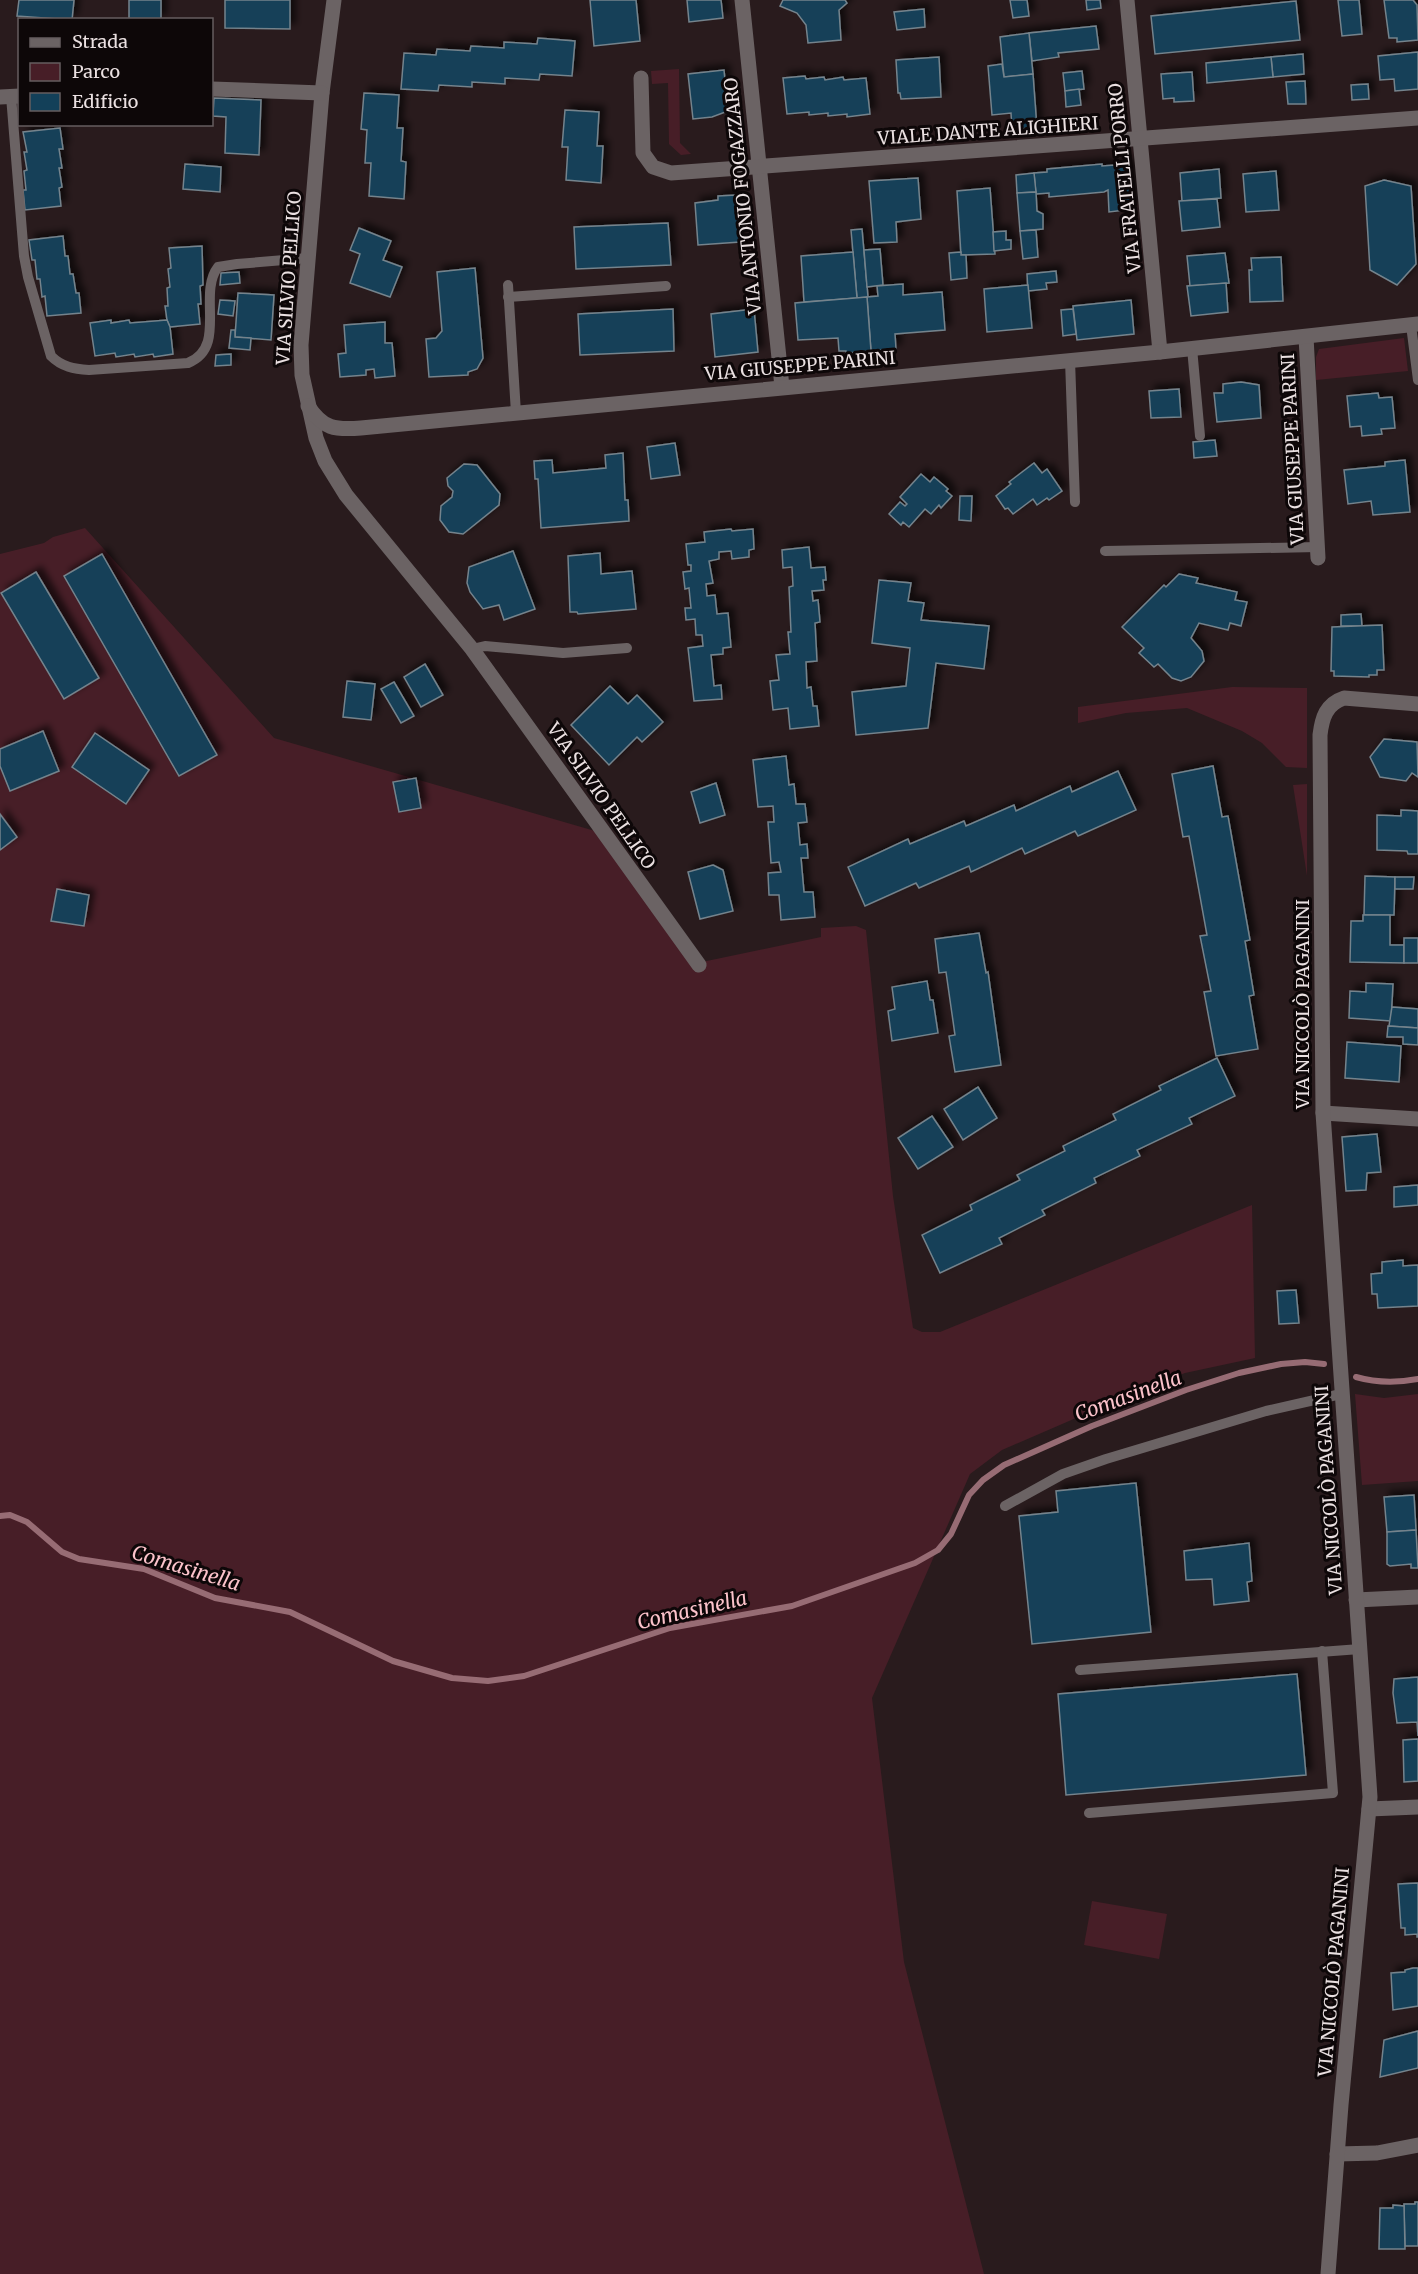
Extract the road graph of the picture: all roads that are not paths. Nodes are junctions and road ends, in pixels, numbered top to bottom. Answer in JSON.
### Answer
{"nodes":[{"id":1,"x":334,"y":0,"type":"edge"},
{"id":2,"x":742,"y":0,"type":"edge"},
{"id":3,"x":1127,"y":0,"type":"edge"},
{"id":4,"x":641,"y":78,"type":"dead end"},
{"id":5,"x":213,"y":88,"type":"edge"},
{"id":6,"x":322,"y":93,"type":"junction"},
{"id":7,"x":10,"y":96,"type":"edge"},
{"id":8,"x":1418,"y":118,"type":"edge"},
{"id":9,"x":1141,"y":139,"type":"junction"},
{"id":10,"x":760,"y":168,"type":"junction"},
{"id":11,"x":308,"y":258,"type":"junction"},
{"id":12,"x":508,"y":285,"type":"dead end"},
{"id":13,"x":666,"y":286,"type":"dead end"},
{"id":14,"x":508,"y":297,"type":"junction"},
{"id":15,"x":1414,"y":325,"type":"edge"},
{"id":16,"x":1306,"y":337,"type":"junction"},
{"id":17,"x":1192,"y":348,"type":"junction"},
{"id":18,"x":1160,"y":352,"type":"junction"},
{"id":19,"x":1070,"y":360,"type":"junction"},
{"id":20,"x":1418,"y":380,"type":"edge"},
{"id":21,"x":782,"y":387,"type":"junction"},
{"id":22,"x":308,"y":406,"type":"junction"},
{"id":23,"x":516,"y":413,"type":"junction"},
{"id":24,"x":1200,"y":436,"type":"dead end"},
{"id":25,"x":1076,"y":502,"type":"dead end"},
{"id":26,"x":1105,"y":552,"type":"dead end"},
{"id":27,"x":1318,"y":552,"type":"joint"},
{"id":28,"x":627,"y":648,"type":"dead end"},
{"id":29,"x":472,"y":650,"type":"junction"},
{"id":30,"x":1418,"y":704,"type":"edge"},
{"id":31,"x":699,"y":965,"type":"dead end"},
{"id":32,"x":1323,"y":1113,"type":"junction"},
{"id":33,"x":1418,"y":1119,"type":"edge"},
{"id":34,"x":1341,"y":1394,"type":"junction"},
{"id":35,"x":1005,"y":1506,"type":"dead end"},
{"id":36,"x":1418,"y":1597,"type":"edge"},
{"id":37,"x":1356,"y":1600,"type":"junction"},
{"id":38,"x":1360,"y":1649,"type":"junction"},
{"id":39,"x":1322,"y":1651,"type":"junction"},
{"id":40,"x":1080,"y":1670,"type":"dead end"},
{"id":41,"x":1418,"y":1807,"type":"edge"},
{"id":42,"x":1369,"y":1809,"type":"junction"},
{"id":43,"x":1089,"y":1813,"type":"dead end"},
{"id":44,"x":1418,"y":2145,"type":"edge"},
{"id":45,"x":1337,"y":2154,"type":"junction"},
{"id":46,"x":1328,"y":2274,"type":"edge"}],
"edges":[{"from":1,"to":6,"type":"street","name":"VIA SILVIO PELLICO"},
{"from":2,"to":10,"type":"street","name":"VIA ANTONIO FOGAZZARO"},
{"from":3,"to":9,"type":"street","name":"VIA FRATELLI PORRO"},
{"from":4,"to":10,"type":"street","name":"VIALE DANTE ALIGHIERI"},
{"from":5,"to":6,"type":"street"},
{"from":6,"to":11,"type":"street","name":"VIA SILVIO PELLICO"},
{"from":7,"to":11,"type":"lane"},
{"from":8,"to":9,"type":"street","name":"VIALE DANTE ALIGHIERI"},
{"from":9,"to":10,"type":"street","name":"VIALE DANTE ALIGHIERI"},
{"from":9,"to":18,"type":"street","name":"VIA FRATELLI PORRO"},
{"from":10,"to":21,"type":"street","name":"VIA ANTONIO FOGAZZARO"},
{"from":11,"to":22,"type":"street","name":"VIA SILVIO PELLICO"},
{"from":12,"to":14,"type":"lane"},
{"from":13,"to":14,"type":"lane"},
{"from":14,"to":23,"type":"lane"},
{"from":15,"to":16,"type":"street","name":"VIA GIUSEPPE PARINI"},
{"from":15,"to":20,"type":"lane"},
{"from":16,"to":17,"type":"street","name":"VIA GIUSEPPE PARINI"},
{"from":16,"to":27,"type":"street","name":"VIA GIUSEPPE PARINI"},
{"from":17,"to":18,"type":"street","name":"VIA GIUSEPPE PARINI"},
{"from":17,"to":24,"type":"lane"},
{"from":18,"to":19,"type":"street","name":"VIA GIUSEPPE PARINI"},
{"from":19,"to":21,"type":"street","name":"VIA GIUSEPPE PARINI"},
{"from":19,"to":25,"type":"lane"},
{"from":21,"to":23,"type":"street","name":"VIA GIUSEPPE PARINI"},
{"from":22,"to":23,"type":"street","name":"VIA GIUSEPPE PARINI"},
{"from":22,"to":29,"type":"street","name":"VIA SILVIO PELLICO"},
{"from":26,"to":27,"type":"lane"},
{"from":28,"to":29,"type":"lane"},
{"from":29,"to":31,"type":"street","name":"VIA SILVIO PELLICO"},
{"from":30,"to":32,"type":"street","name":"VIA NICCOLÒ PAGANINI"},
{"from":32,"to":33,"type":"street"},
{"from":32,"to":34,"type":"street","name":"VIA NICCOLÒ PAGANINI"},
{"from":34,"to":35,"type":"lane"},
{"from":34,"to":37,"type":"street","name":"VIA NICCOLÒ PAGANINI"},
{"from":36,"to":37,"type":"street"},
{"from":37,"to":38,"type":"street","name":"VIA NICCOLÒ PAGANINI"},
{"from":38,"to":39,"type":"lane"},
{"from":38,"to":42,"type":"street","name":"VIA NICCOLÒ PAGANINI"},
{"from":39,"to":40,"type":"lane"},
{"from":39,"to":43,"type":"lane"},
{"from":41,"to":42,"type":"street"},
{"from":42,"to":45,"type":"street","name":"VIA NICCOLÒ PAGANINI"},
{"from":44,"to":45,"type":"street"},
{"from":45,"to":46,"type":"street","name":"VIA NICCOLÒ PAGANINI"}]}
